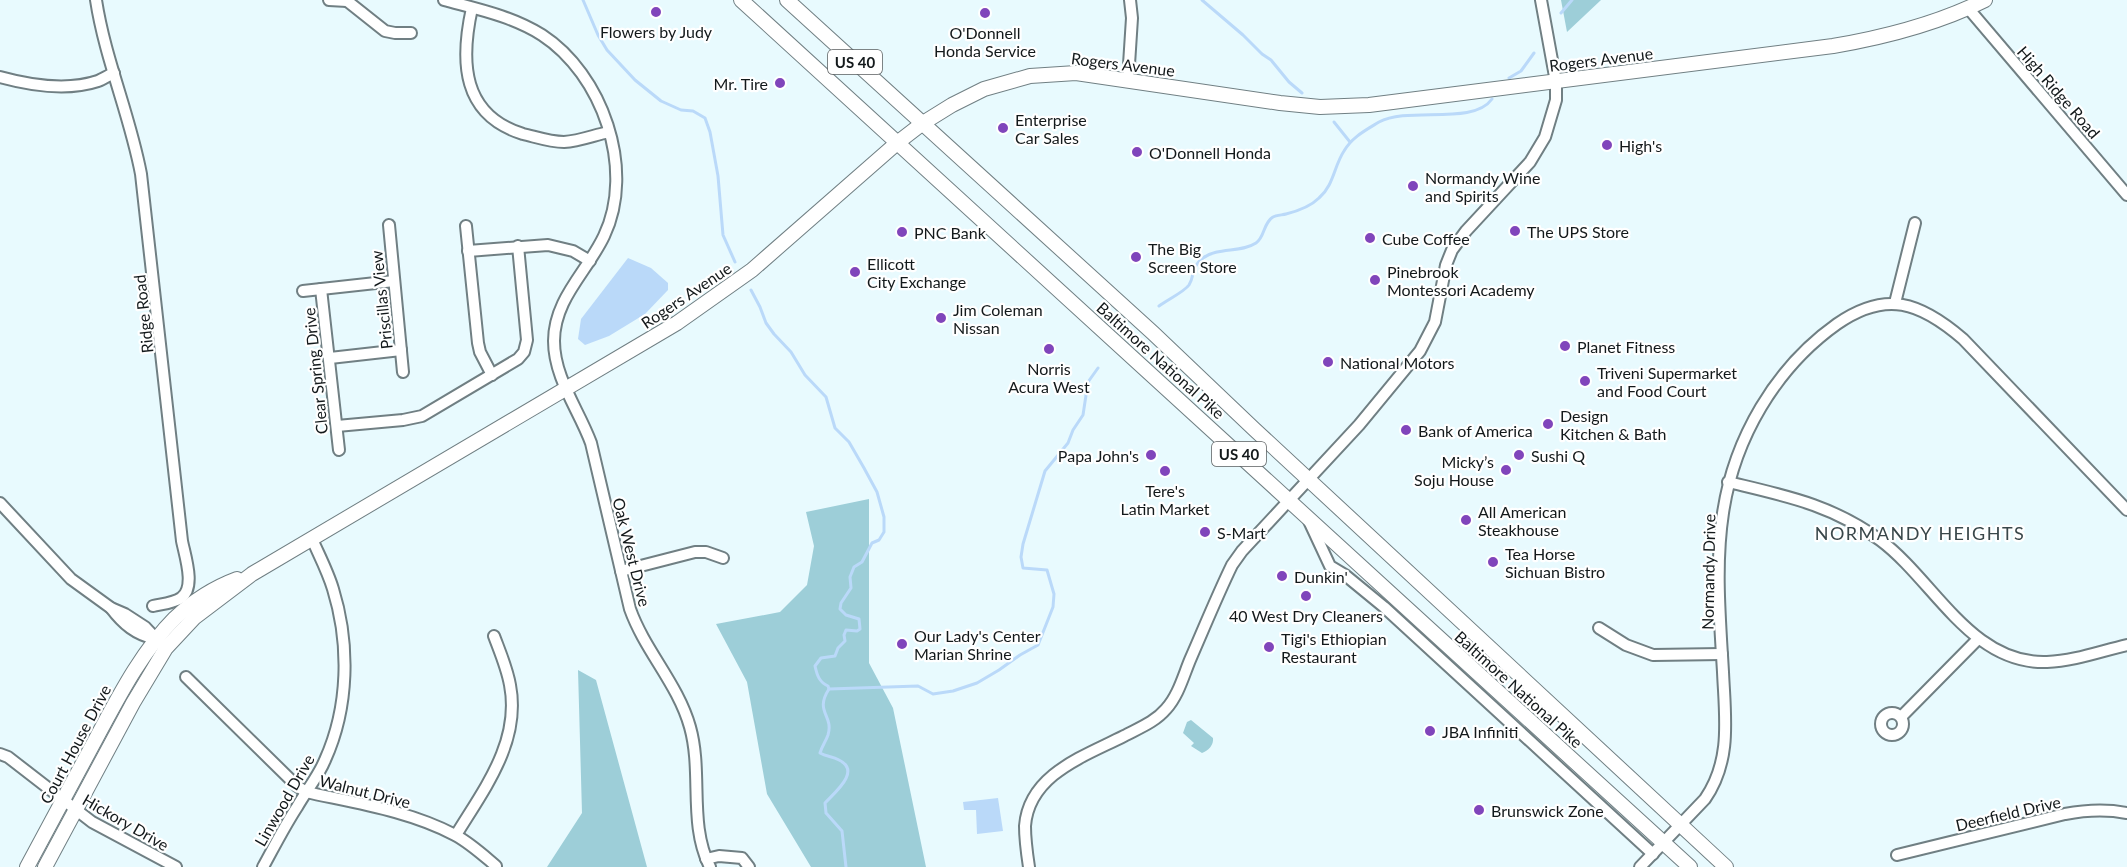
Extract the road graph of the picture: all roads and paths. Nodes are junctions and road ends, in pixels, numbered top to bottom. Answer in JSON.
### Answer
{"nodes":[{"id":1,"x":96,"y":0,"type":"edge"},
{"id":2,"x":329,"y":0,"type":"edge"},
{"id":3,"x":346,"y":0,"type":"edge"},
{"id":4,"x":444,"y":0,"type":"edge"},
{"id":5,"x":741,"y":0,"type":"edge"},
{"id":6,"x":787,"y":0,"type":"edge"},
{"id":7,"x":1130,"y":0,"type":"edge"},
{"id":8,"x":1541,"y":0,"type":"edge"},
{"id":9,"x":1985,"y":0,"type":"edge"},
{"id":10,"x":472,"y":8,"type":"junction"},
{"id":11,"x":1968,"y":8,"type":"junction"},
{"id":12,"x":411,"y":33,"type":"dead end"},
{"id":13,"x":114,"y":73,"type":"junction"},
{"id":14,"x":0,"y":77,"type":"edge"},
{"id":15,"x":1128,"y":80,"type":"junction"},
{"id":16,"x":1556,"y":82,"type":"junction"},
{"id":17,"x":923,"y":123,"type":"junction"},
{"id":18,"x":609,"y":132,"type":"junction"},
{"id":19,"x":897,"y":143,"type":"junction"},
{"id":20,"x":2127,"y":195,"type":"edge"},
{"id":21,"x":1915,"y":224,"type":"dead end"},
{"id":22,"x":389,"y":225,"type":"dead end"},
{"id":23,"x":466,"y":226,"type":"dead end"},
{"id":24,"x":518,"y":246,"type":"junction"},
{"id":25,"x":468,"y":251,"type":"junction"},
{"id":26,"x":590,"y":261,"type":"junction"},
{"id":27,"x":394,"y":281,"type":"junction"},
{"id":28,"x":321,"y":289,"type":"junction"},
{"id":29,"x":303,"y":291,"type":"dead end"},
{"id":30,"x":1895,"y":303,"type":"junction"},
{"id":31,"x":401,"y":350,"type":"junction"},
{"id":32,"x":330,"y":358,"type":"junction"},
{"id":33,"x":403,"y":372,"type":"dead end"},
{"id":34,"x":492,"y":375,"type":"junction"},
{"id":35,"x":565,"y":387,"type":"junction"},
{"id":36,"x":336,"y":426,"type":"junction"},
{"id":37,"x":339,"y":450,"type":"dead end"},
{"id":38,"x":1308,"y":480,"type":"junction"},
{"id":39,"x":1728,"y":482,"type":"junction"},
{"id":40,"x":1289,"y":501,"type":"junction"},
{"id":41,"x":0,"y":503,"type":"edge"},
{"id":42,"x":2127,"y":510,"type":"edge"},
{"id":43,"x":1309,"y":520,"type":"junction"},
{"id":44,"x":312,"y":539,"type":"junction"},
{"id":45,"x":723,"y":558,"type":"dead end"},
{"id":46,"x":621,"y":572,"type":"junction"},
{"id":47,"x":153,"y":606,"type":"dead end"},
{"id":48,"x":1599,"y":628,"type":"dead end"},
{"id":49,"x":494,"y":636,"type":"dead end"},
{"id":50,"x":1978,"y":639,"type":"junction"},
{"id":51,"x":161,"y":643,"type":"junction"},
{"id":52,"x":2127,"y":645,"type":"edge"},
{"id":53,"x":1722,"y":654,"type":"junction"},
{"id":54,"x":186,"y":677,"type":"dead end"},
{"id":55,"x":1901,"y":717,"type":"dead end"},
{"id":56,"x":0,"y":754,"type":"edge"},
{"id":57,"x":306,"y":792,"type":"junction"},
{"id":58,"x":63,"y":801,"type":"junction"},
{"id":59,"x":75,"y":811,"type":"junction"},
{"id":60,"x":2127,"y":813,"type":"edge"},
{"id":61,"x":1681,"y":826,"type":"junction"},
{"id":62,"x":456,"y":835,"type":"junction"},
{"id":63,"x":1664,"y":843,"type":"junction"},
{"id":64,"x":1653,"y":854,"type":"junction"},
{"id":65,"x":1897,"y":855,"type":"dead end"},
{"id":66,"x":708,"y":863,"type":"edge"},
{"id":67,"x":496,"y":866,"type":"edge"},
{"id":68,"x":27,"y":867,"type":"edge"},
{"id":69,"x":45,"y":867,"type":"edge"},
{"id":70,"x":176,"y":867,"type":"edge"},
{"id":71,"x":263,"y":867,"type":"edge"},
{"id":72,"x":749,"y":867,"type":"edge"},
{"id":73,"x":1029,"y":867,"type":"edge"},
{"id":74,"x":1640,"y":867,"type":"edge"},
{"id":75,"x":1690,"y":867,"type":"edge"},
{"id":76,"x":1726,"y":867,"type":"edge"}],
"edges":[{"from":1,"to":13,"type":"street","name":"Ridge Road"},
{"from":2,"to":3,"type":"street"},
{"from":3,"to":12,"type":"street"},
{"from":4,"to":10,"type":"street","name":"Oak West Drive"},
{"from":5,"to":19,"type":"main road","name":"Baltimore National Pike","number":"US 40"},
{"from":6,"to":17,"type":"main road","name":"Baltimore National Pike","number":"US 40"},
{"from":7,"to":15,"type":"street"},
{"from":8,"to":16,"type":"street"},
{"from":9,"to":11,"type":"main road","name":"Rogers Avenue"},
{"from":10,"to":18,"type":"street","name":"Oak West Drive"},
{"from":10,"to":18,"type":"street"},
{"from":11,"to":16,"type":"main road","name":"Rogers Avenue"},
{"from":11,"to":20,"type":"street","name":"High Ridge Road"},
{"from":13,"to":14,"type":"street"},
{"from":13,"to":47,"type":"street","name":"Ridge Road"},
{"from":15,"to":16,"type":"main road","name":"Rogers Avenue"},
{"from":15,"to":17,"type":"main road","name":"Rogers Avenue"},
{"from":16,"to":38,"type":"street"},
{"from":17,"to":19,"type":"main road","name":"Rogers Avenue"},
{"from":17,"to":38,"type":"main road","name":"Baltimore National Pike","number":"US 40"},
{"from":18,"to":26,"type":"street","name":"Oak West Drive"},
{"from":19,"to":35,"type":"main road","name":"Rogers Avenue"},
{"from":19,"to":40,"type":"main road","name":"Baltimore National Pike","number":"US 40"},
{"from":21,"to":30,"type":"street"},
{"from":22,"to":27,"type":"street","name":"Priscillas View"},
{"from":23,"to":25,"type":"street"},
{"from":24,"to":25,"type":"street"},
{"from":24,"to":26,"type":"street"},
{"from":24,"to":34,"type":"street"},
{"from":25,"to":34,"type":"street"},
{"from":26,"to":35,"type":"street","name":"Oak West Drive"},
{"from":27,"to":28,"type":"street"},
{"from":27,"to":31,"type":"street","name":"Priscillas View"},
{"from":28,"to":29,"type":"street"},
{"from":28,"to":32,"type":"street","name":"Clear Spring Drive"},
{"from":30,"to":39,"type":"street","name":"Normandy Drive"},
{"from":30,"to":42,"type":"street","name":"Normandy Drive"},
{"from":31,"to":32,"type":"street"},
{"from":31,"to":33,"type":"street","name":"Priscillas View"},
{"from":32,"to":36,"type":"street","name":"Clear Spring Drive"},
{"from":34,"to":36,"type":"street"},
{"from":35,"to":44,"type":"main road","name":"Rogers Avenue"},
{"from":35,"to":46,"type":"street","name":"Oak West Drive"},
{"from":36,"to":37,"type":"street","name":"Clear Spring Drive"},
{"from":38,"to":40,"type":"street"},
{"from":38,"to":61,"type":"main road","name":"Baltimore National Pike","number":"US 40"},
{"from":39,"to":50,"type":"street"},
{"from":39,"to":53,"type":"street","name":"Normandy Drive"},
{"from":40,"to":43,"type":"main road","name":"Baltimore National Pike","number":"US 40"},
{"from":40,"to":73,"type":"street"},
{"from":41,"to":51,"type":"street"},
{"from":43,"to":63,"type":"main road","name":"Baltimore National Pike","number":"US 40"},
{"from":43,"to":64,"type":"street"},
{"from":44,"to":51,"type":"main road","name":"Rogers Avenue"},
{"from":44,"to":57,"type":"street","name":"Linwood Drive"},
{"from":45,"to":46,"type":"street"},
{"from":46,"to":66,"type":"street","name":"Oak West Drive"},
{"from":48,"to":53,"type":"street"},
{"from":49,"to":62,"type":"street"},
{"from":50,"to":52,"type":"street"},
{"from":50,"to":55,"type":"street"},
{"from":51,"to":58,"type":"main road","name":"Court House Drive"},
{"from":51,"to":59,"type":"main road","name":"Court House Drive"},
{"from":53,"to":61,"type":"street","name":"Normandy Drive"},
{"from":54,"to":57,"type":"street","name":"Walnut Drive"},
{"from":56,"to":58,"type":"street","name":"Hickory Drive"},
{"from":57,"to":62,"type":"street","name":"Walnut Drive"},
{"from":57,"to":71,"type":"street","name":"Linwood Drive"},
{"from":58,"to":59,"type":"street","name":"Hickory Drive"},
{"from":58,"to":68,"type":"main road","name":"Court House Drive"},
{"from":59,"to":69,"type":"main road","name":"Court House Drive"},
{"from":59,"to":70,"type":"street","name":"Hickory Drive"},
{"from":60,"to":65,"type":"street","name":"Deerfield Drive"},
{"from":61,"to":63,"type":"street","name":"Normandy Drive"},
{"from":61,"to":76,"type":"main road","name":"Baltimore National Pike","number":"US 40"},
{"from":62,"to":67,"type":"street","name":"Walnut Drive"},
{"from":63,"to":64,"type":"street","name":"Normandy Drive"},
{"from":63,"to":75,"type":"main road","name":"Baltimore National Pike","number":"US 40"},
{"from":64,"to":74,"type":"street","name":"Normandy Drive"},
{"from":66,"to":72,"type":"street","name":"Oak West Drive"}]}
